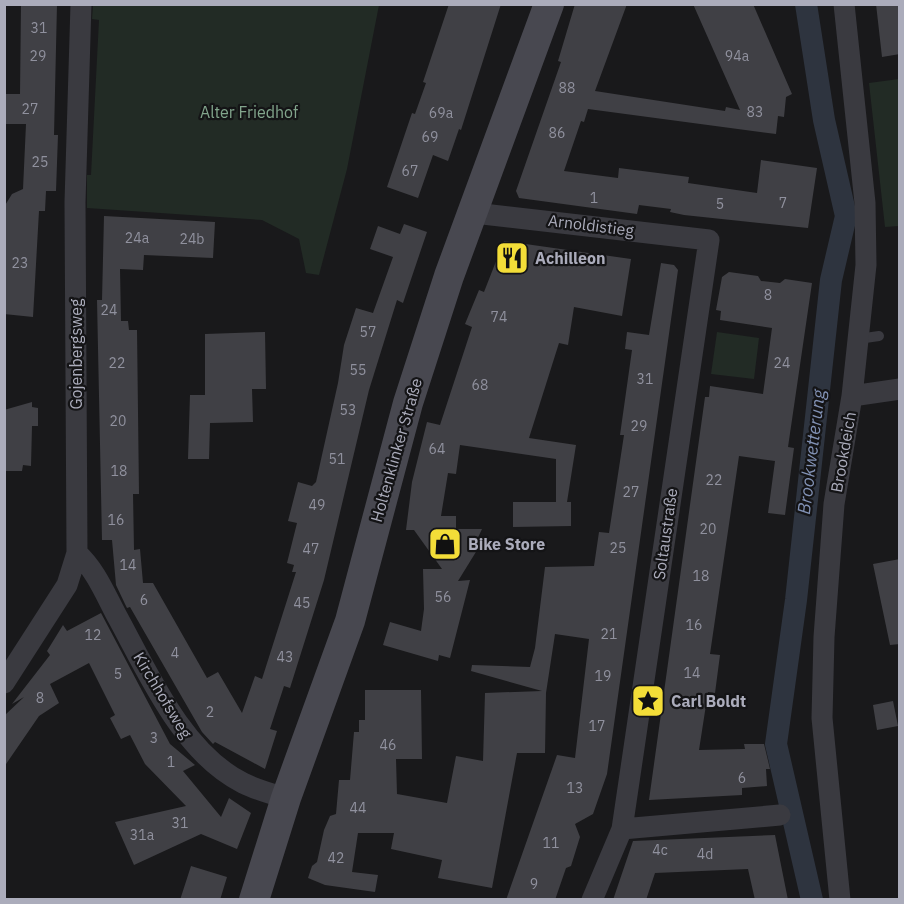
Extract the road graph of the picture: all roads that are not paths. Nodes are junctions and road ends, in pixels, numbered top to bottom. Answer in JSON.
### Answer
{"nodes":[{"id":1,"x":81,"y":4,"type":"edge"},
{"id":2,"x":549,"y":4,"type":"edge"},
{"id":3,"x":844,"y":4,"type":"edge"},
{"id":4,"x":474,"y":213,"type":"junction"},
{"id":5,"x":709,"y":240,"type":"joint"},
{"id":6,"x":900,"y":389,"type":"edge"},
{"id":7,"x":852,"y":396,"type":"junction"},
{"id":8,"x":77,"y":553,"type":"junction"},
{"id":9,"x":4,"y":683,"type":"edge"},
{"id":10,"x":286,"y":798,"type":"junction"},
{"id":11,"x":780,"y":814,"type":"dead end"},
{"id":12,"x":622,"y":829,"type":"junction"},
{"id":13,"x":254,"y":900,"type":"edge"},
{"id":14,"x":592,"y":900,"type":"edge"},
{"id":15,"x":840,"y":900,"type":"edge"}],
"edges":[{"from":1,"to":8,"type":"street","name":"Gojenbergsweg"},
{"from":2,"to":4,"type":"main road","name":"Holtenklinker Straße"},
{"from":3,"to":7,"type":"street","name":"Brookdeich"},
{"from":4,"to":5,"type":"street","name":"Arnoldistieg"},
{"from":4,"to":10,"type":"main road","name":"Holtenklinker Straße"},
{"from":5,"to":12,"type":"street","name":"Soltaustraße"},
{"from":6,"to":7,"type":"street"},
{"from":7,"to":15,"type":"street","name":"Brookdeich"},
{"from":8,"to":9,"type":"street","name":"Gojenbergsweg"},
{"from":8,"to":10,"type":"street","name":"Kirchhofsweg"},
{"from":10,"to":13,"type":"main road","name":"Holtenklinker Straße"},
{"from":11,"to":12,"type":"street"},
{"from":12,"to":14,"type":"street","name":"Soltaustraße"}]}
